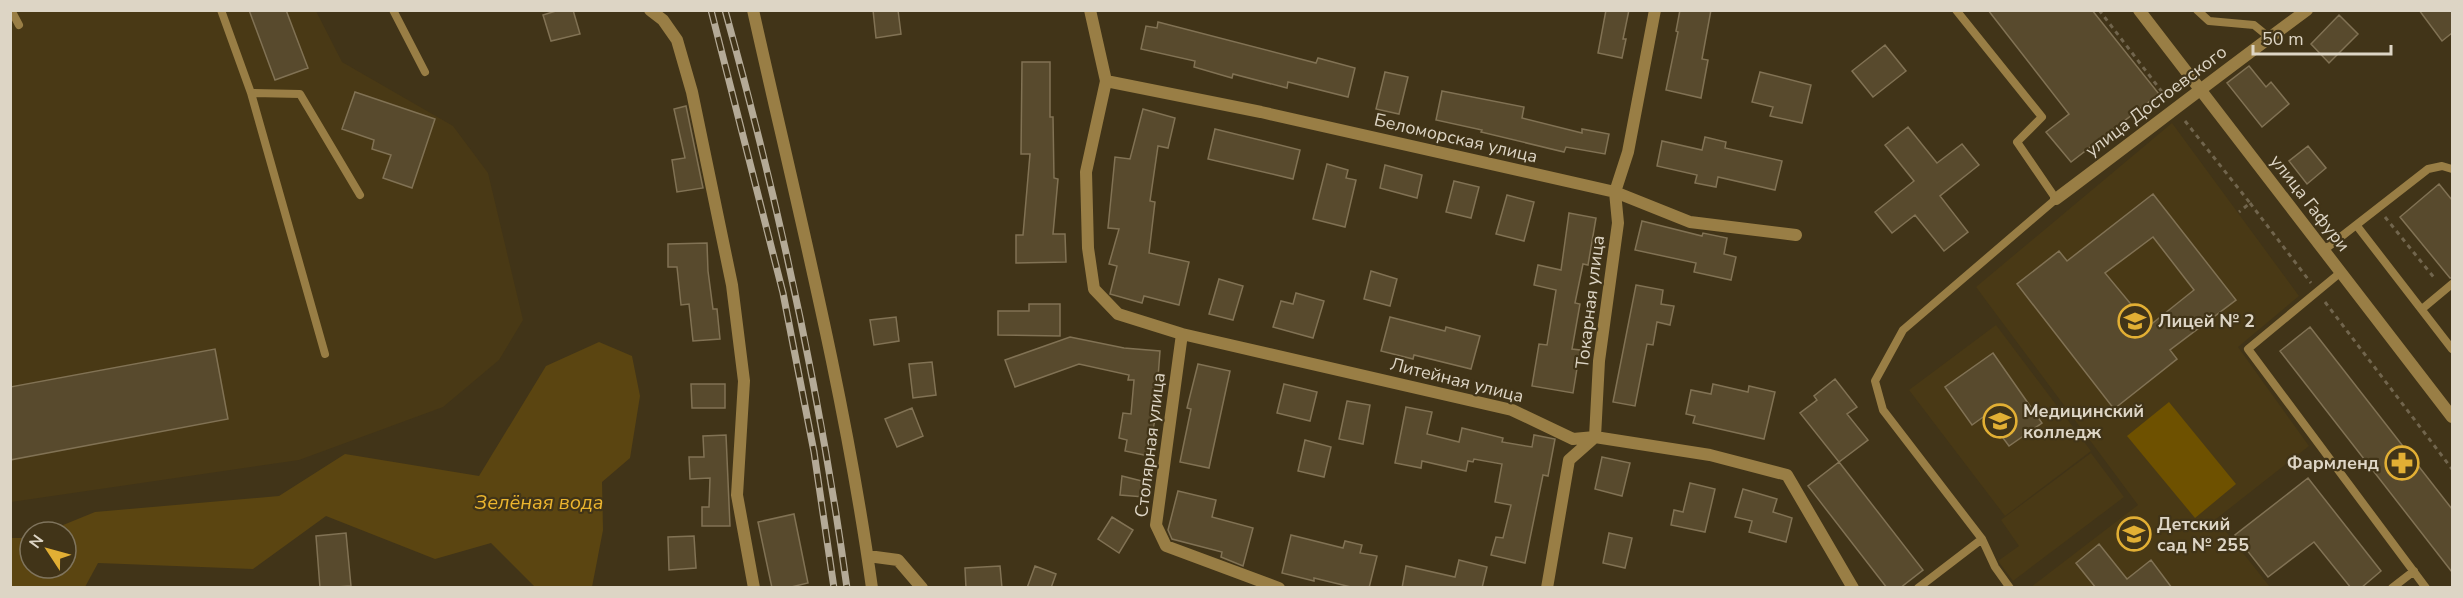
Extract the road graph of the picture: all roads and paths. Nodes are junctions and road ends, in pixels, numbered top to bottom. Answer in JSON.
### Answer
{"nodes":[{"id":1,"x":11,"y":10,"type":"edge"},
{"id":2,"x":221,"y":10,"type":"edge"},
{"id":3,"x":393,"y":10,"type":"edge"},
{"id":4,"x":650,"y":10,"type":"edge"},
{"id":5,"x":753,"y":10,"type":"edge"},
{"id":6,"x":1090,"y":10,"type":"edge"},
{"id":7,"x":1655,"y":10,"type":"edge"},
{"id":8,"x":1956,"y":10,"type":"edge"},
{"id":9,"x":2139,"y":10,"type":"edge"},
{"id":10,"x":2197,"y":10,"type":"edge"},
{"id":11,"x":2307,"y":10,"type":"edge"},
{"id":12,"x":19,"y":25,"type":"dead end"},
{"id":13,"x":2270,"y":38,"type":"junction"},
{"id":14,"x":425,"y":72,"type":"dead end"},
{"id":15,"x":1106,"y":81,"type":"junction"},
{"id":16,"x":2199,"y":89,"type":"junction"},
{"id":17,"x":251,"y":93,"type":"junction"},
{"id":18,"x":2452,"y":169,"type":"edge"},
{"id":19,"x":1615,"y":192,"type":"junction"},
{"id":20,"x":360,"y":195,"type":"dead end"},
{"id":21,"x":2056,"y":199,"type":"junction"},
{"id":22,"x":2250,"y":203,"type":"dead end"},
{"id":23,"x":2378,"y":209,"type":"junction"},
{"id":24,"x":2357,"y":226,"type":"junction"},
{"id":25,"x":1796,"y":235,"type":"dead end"},
{"id":26,"x":2324,"y":250,"type":"junction"},
{"id":27,"x":2341,"y":272,"type":"junction"},
{"id":28,"x":2452,"y":284,"type":"edge"},
{"id":29,"x":2317,"y":291,"type":"junction"},
{"id":30,"x":2444,"y":291,"type":"junction"},
{"id":31,"x":2422,"y":309,"type":"junction"},
{"id":32,"x":1182,"y":334,"type":"junction"},
{"id":33,"x":2452,"y":349,"type":"edge"},
{"id":34,"x":326,"y":354,"type":"dead end"},
{"id":35,"x":2452,"y":417,"type":"edge"},
{"id":36,"x":1595,"y":437,"type":"junction"},
{"id":37,"x":2452,"y":469,"type":"edge"},
{"id":38,"x":1982,"y":538,"type":"junction"},
{"id":39,"x":868,"y":556,"type":"junction"},
{"id":40,"x":2414,"y":571,"type":"junction"},
{"id":41,"x":754,"y":588,"type":"edge"},
{"id":42,"x":872,"y":588,"type":"edge"},
{"id":43,"x":922,"y":588,"type":"edge"},
{"id":44,"x":1279,"y":588,"type":"edge"},
{"id":45,"x":1547,"y":588,"type":"edge"},
{"id":46,"x":1852,"y":588,"type":"edge"},
{"id":47,"x":1918,"y":588,"type":"edge"},
{"id":48,"x":2010,"y":588,"type":"edge"},
{"id":49,"x":2392,"y":588,"type":"edge"},
{"id":50,"x":2426,"y":588,"type":"edge"}],
"edges":[{"from":1,"to":12,"type":"lane"},
{"from":2,"to":17,"type":"lane"},
{"from":3,"to":14,"type":"lane"},
{"from":4,"to":41,"type":"street"},
{"from":5,"to":39,"type":"street"},
{"from":6,"to":15,"type":"street"},
{"from":7,"to":19,"type":"street","name":"Токарная улица"},
{"from":8,"to":21,"type":"lane"},
{"from":9,"to":16,"type":"street","name":"улица Гафури"},
{"from":10,"to":13,"type":"lane"},
{"from":11,"to":13,"type":"street","name":"улица Достоевского"},
{"from":13,"to":16,"type":"street","name":"улица Достоевского"},
{"from":15,"to":19,"type":"street","name":"Беломорская улица"},
{"from":15,"to":32,"type":"street","name":"Литейная улица"},
{"from":16,"to":21,"type":"street","name":"улица Достоевского"},
{"from":16,"to":26,"type":"street","name":"улица Гафури"},
{"from":17,"to":20,"type":"lane"},
{"from":17,"to":34,"type":"lane"},
{"from":18,"to":23,"type":"lane"},
{"from":19,"to":25,"type":"street","name":"Беломорская улица"},
{"from":19,"to":36,"type":"street","name":"Токарная улица"},
{"from":21,"to":38,"type":"lane"},
{"from":22,"to":29,"type":"path"},
{"from":23,"to":24,"type":"lane"},
{"from":23,"to":30,"type":"path"},
{"from":24,"to":26,"type":"lane"},
{"from":24,"to":31,"type":"lane"},
{"from":26,"to":27,"type":"street","name":"улица Гафури"},
{"from":27,"to":29,"type":"lane"},
{"from":27,"to":35,"type":"street","name":"улица Гафури"},
{"from":28,"to":30,"type":"lane"},
{"from":29,"to":37,"type":"path"},
{"from":29,"to":40,"type":"lane"},
{"from":30,"to":31,"type":"lane"},
{"from":31,"to":33,"type":"lane"},
{"from":32,"to":36,"type":"street","name":"Литейная улица"},
{"from":32,"to":44,"type":"street","name":"Столярная улица"},
{"from":36,"to":45,"type":"street"},
{"from":36,"to":46,"type":"street","name":"Литейная улица"},
{"from":38,"to":47,"type":"lane"},
{"from":38,"to":48,"type":"lane"},
{"from":39,"to":42,"type":"street"},
{"from":39,"to":43,"type":"street"},
{"from":40,"to":49,"type":"lane"},
{"from":40,"to":50,"type":"lane"}]}
